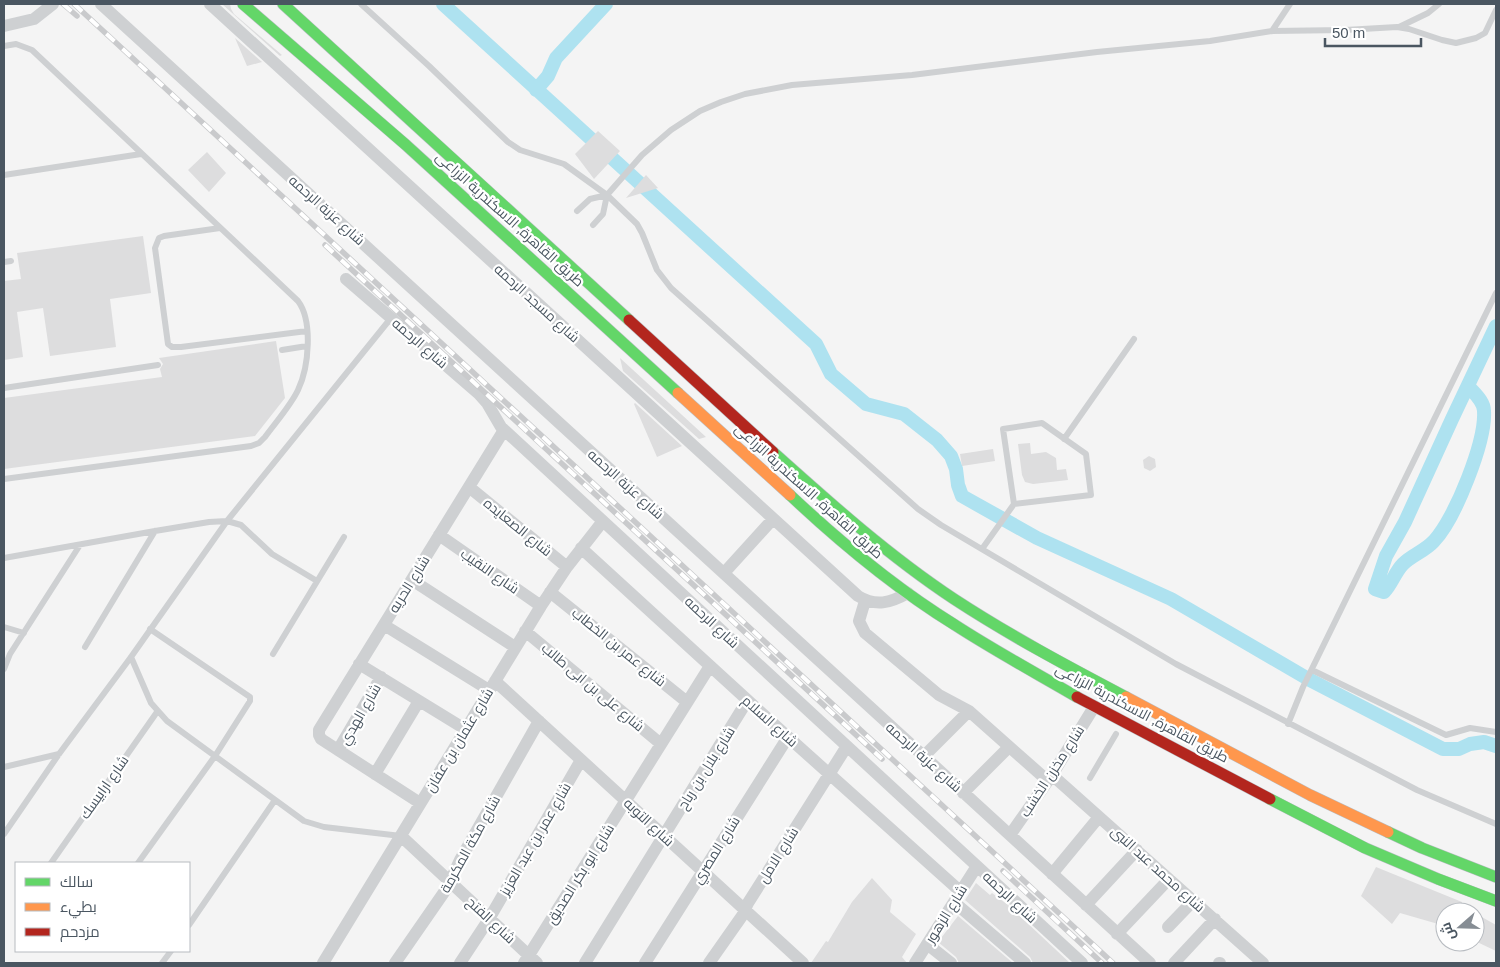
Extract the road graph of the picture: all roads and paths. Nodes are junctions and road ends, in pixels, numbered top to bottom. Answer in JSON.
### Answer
{"nodes":[{"id":1,"x":53,"y":4,"type":"edge"},
{"id":2,"x":101,"y":4,"type":"edge"},
{"id":3,"x":210,"y":4,"type":"edge"},
{"id":4,"x":243,"y":4,"type":"edge"},
{"id":5,"x":283,"y":4,"type":"edge"},
{"id":6,"x":361,"y":4,"type":"edge"},
{"id":7,"x":1290,"y":4,"type":"edge"},
{"id":8,"x":1439,"y":4,"type":"edge"},
{"id":9,"x":1496,"y":10,"type":"edge"},
{"id":10,"x":4,"y":26,"type":"edge"},
{"id":11,"x":1398,"y":27,"type":"junction"},
{"id":12,"x":1272,"y":31,"type":"junction"},
{"id":13,"x":4,"y":46,"type":"edge"},
{"id":14,"x":141,"y":154,"type":"junction"},
{"id":15,"x":4,"y":175,"type":"edge"},
{"id":16,"x":607,"y":195,"type":"junction"},
{"id":17,"x":577,"y":211,"type":"dead end"},
{"id":18,"x":594,"y":225,"type":"dead end"},
{"id":19,"x":220,"y":228,"type":"junction"},
{"id":20,"x":346,"y":279,"type":"dead end"},
{"id":21,"x":1496,"y":293,"type":"edge"},
{"id":22,"x":391,"y":318,"type":"junction"},
{"id":23,"x":307,"y":331,"type":"junction"},
{"id":24,"x":1134,"y":339,"type":"dead end"},
{"id":25,"x":307,"y":346,"type":"junction"},
{"id":26,"x":282,"y":350,"type":"dead end"},
{"id":27,"x":158,"y":365,"type":"dead end"},
{"id":28,"x":4,"y":388,"type":"edge"},
{"id":29,"x":504,"y":430,"type":"junction"},
{"id":30,"x":1064,"y":439,"type":"junction"},
{"id":31,"x":4,"y":479,"type":"edge"},
{"id":32,"x":469,"y":487,"type":"junction"},
{"id":33,"x":1014,"y":504,"type":"junction"},
{"id":34,"x":773,"y":519,"type":"junction"},
{"id":35,"x":227,"y":521,"type":"junction"},
{"id":36,"x":603,"y":521,"type":"junction"},
{"id":37,"x":155,"y":531,"type":"junction"},
{"id":38,"x":439,"y":535,"type":"junction"},
{"id":39,"x":344,"y":537,"type":"dead end"},
{"id":40,"x":80,"y":545,"type":"junction"},
{"id":41,"x":581,"y":548,"type":"junction"},
{"id":42,"x":982,"y":549,"type":"junction"},
{"id":43,"x":4,"y":558,"type":"edge"},
{"id":44,"x":566,"y":567,"type":"junction"},
{"id":45,"x":724,"y":573,"type":"junction"},
{"id":46,"x":412,"y":580,"type":"junction"},
{"id":47,"x":318,"y":581,"type":"junction"},
{"id":48,"x":550,"y":592,"type":"junction"},
{"id":49,"x":908,"y":593,"type":"junction"},
{"id":50,"x":865,"y":601,"type":"junction"},
{"id":51,"x":541,"y":606,"type":"junction"},
{"id":52,"x":384,"y":624,"type":"junction"},
{"id":53,"x":4,"y":627,"type":"edge"},
{"id":54,"x":150,"y":629,"type":"junction"},
{"id":55,"x":525,"y":631,"type":"junction"},
{"id":56,"x":24,"y":633,"type":"junction"},
{"id":57,"x":84,"y":647,"type":"dead end"},
{"id":58,"x":515,"y":647,"type":"junction"},
{"id":59,"x":273,"y":654,"type":"dead end"},
{"id":60,"x":131,"y":657,"type":"junction"},
{"id":61,"x":359,"y":664,"type":"junction"},
{"id":62,"x":710,"y":666,"type":"junction"},
{"id":63,"x":4,"y":669,"type":"edge"},
{"id":64,"x":1312,"y":670,"type":"junction"},
{"id":65,"x":381,"y":677,"type":"junction"},
{"id":66,"x":492,"y":685,"type":"junction"},
{"id":67,"x":419,"y":701,"type":"junction"},
{"id":68,"x":748,"y":701,"type":"junction"},
{"id":69,"x":687,"y":702,"type":"junction"},
{"id":70,"x":1094,"y":706,"type":"junction"},
{"id":71,"x":968,"y":711,"type":"junction"},
{"id":72,"x":157,"y":712,"type":"junction"},
{"id":73,"x":538,"y":721,"type":"junction"},
{"id":74,"x":1288,"y":724,"type":"junction"},
{"id":75,"x":465,"y":729,"type":"junction"},
{"id":76,"x":1496,"y":732,"type":"edge"},
{"id":77,"x":1116,"y":734,"type":"dead end"},
{"id":78,"x":788,"y":738,"type":"junction"},
{"id":79,"x":661,"y":744,"type":"junction"},
{"id":80,"x":847,"y":746,"type":"junction"},
{"id":81,"x":1009,"y":747,"type":"junction"},
{"id":82,"x":338,"y":750,"type":"junction"},
{"id":83,"x":59,"y":754,"type":"junction"},
{"id":84,"x":215,"y":756,"type":"junction"},
{"id":85,"x":924,"y":756,"type":"junction"},
{"id":86,"x":581,"y":760,"type":"junction"},
{"id":87,"x":4,"y":767,"type":"edge"},
{"id":88,"x":375,"y":774,"type":"junction"},
{"id":89,"x":829,"y":774,"type":"junction"},
{"id":90,"x":1050,"y":778,"type":"junction"},
{"id":91,"x":1090,"y":778,"type":"dead end"},
{"id":92,"x":964,"y":793,"type":"junction"},
{"id":93,"x":275,"y":800,"type":"junction"},
{"id":94,"x":626,"y":801,"type":"junction"},
{"id":95,"x":420,"y":803,"type":"junction"},
{"id":96,"x":1099,"y":816,"type":"junction"},
{"id":97,"x":1496,"y":824,"type":"edge"},
{"id":98,"x":4,"y":834,"type":"edge"},
{"id":99,"x":1010,"y":835,"type":"junction"},
{"id":100,"x":401,"y":836,"type":"junction"},
{"id":101,"x":664,"y":836,"type":"junction"},
{"id":102,"x":1138,"y":850,"type":"junction"},
{"id":103,"x":53,"y":862,"type":"edge"},
{"id":104,"x":139,"y":862,"type":"edge"},
{"id":105,"x":976,"y":866,"type":"junction"},
{"id":106,"x":703,"y":872,"type":"junction"},
{"id":107,"x":1052,"y":874,"type":"junction"},
{"id":108,"x":1496,"y":877,"type":"edge"},
{"id":109,"x":1169,"y":878,"type":"junction"},
{"id":110,"x":450,"y":882,"type":"junction"},
{"id":111,"x":957,"y":896,"type":"junction"},
{"id":112,"x":1194,"y":900,"type":"junction"},
{"id":113,"x":1496,"y":901,"type":"edge"},
{"id":114,"x":1086,"y":906,"type":"junction"},
{"id":115,"x":745,"y":910,"type":"junction"},
{"id":116,"x":490,"y":919,"type":"junction"},
{"id":117,"x":1215,"y":919,"type":"junction"},
{"id":118,"x":190,"y":924,"type":"edge"},
{"id":119,"x":1168,"y":928,"type":"dead end"},
{"id":120,"x":1118,"y":934,"type":"junction"},
{"id":121,"x":928,"y":944,"type":"junction"},
{"id":122,"x":170,"y":952,"type":"edge"},
{"id":123,"x":530,"y":961,"type":"edge"},
{"id":124,"x":162,"y":963,"type":"edge"},
{"id":125,"x":323,"y":963,"type":"edge"},
{"id":126,"x":395,"y":963,"type":"edge"},
{"id":127,"x":460,"y":963,"type":"edge"},
{"id":128,"x":585,"y":963,"type":"edge"},
{"id":129,"x":645,"y":963,"type":"edge"},
{"id":130,"x":709,"y":963,"type":"edge"},
{"id":131,"x":803,"y":963,"type":"edge"},
{"id":132,"x":915,"y":963,"type":"edge"},
{"id":133,"x":950,"y":963,"type":"edge"},
{"id":134,"x":1025,"y":963,"type":"edge"},
{"id":135,"x":1082,"y":963,"type":"edge"},
{"id":136,"x":1150,"y":963,"type":"edge"},
{"id":137,"x":1174,"y":963,"type":"edge"},
{"id":138,"x":1264,"y":963,"type":"edge"}],
"edges":[{"from":1,"to":10,"type":"street"},
{"from":2,"to":45,"type":"street","name":"شارع عزبة الرحمه"},
{"from":3,"to":34,"type":"street","name":"شارع مسجد الرحمه"},
{"from":4,"to":49,"type":"highway","name":"طريق القاهرة, الاسكندرية الزراعى"},
{"from":5,"to":108,"type":"highway","name":"طريق القاهرة, الاسكندرية الزراعى"},
{"from":6,"to":16,"type":"lane"},
{"from":7,"to":12,"type":"lane"},
{"from":8,"to":11,"type":"lane"},
{"from":9,"to":11,"type":"lane"},
{"from":11,"to":12,"type":"lane"},
{"from":12,"to":16,"type":"lane"},
{"from":13,"to":14,"type":"lane"},
{"from":14,"to":15,"type":"lane"},
{"from":14,"to":19,"type":"lane"},
{"from":16,"to":17,"type":"lane"},
{"from":16,"to":18,"type":"lane"},
{"from":16,"to":42,"type":"lane"},
{"from":19,"to":23,"type":"lane"},
{"from":19,"to":23,"type":"lane"},
{"from":20,"to":22,"type":"street","name":"شارع الرحمه"},
{"from":21,"to":64,"type":"lane"},
{"from":22,"to":29,"type":"street","name":"شارع الرحمه"},
{"from":22,"to":35,"type":"lane"},
{"from":23,"to":25,"type":"lane"},
{"from":24,"to":30,"type":"lane"},
{"from":25,"to":26,"type":"lane"},
{"from":25,"to":31,"type":"lane"},
{"from":27,"to":28,"type":"lane"},
{"from":29,"to":32,"type":"street","name":"شارع الحريه"},
{"from":29,"to":36,"type":"street","name":"شارع الرحمه"},
{"from":30,"to":33,"type":"lane"},
{"from":30,"to":33,"type":"lane"},
{"from":32,"to":38,"type":"street","name":"شارع الحريه"},
{"from":32,"to":44,"type":"street","name":"شارع الصعايده"},
{"from":33,"to":42,"type":"lane"},
{"from":34,"to":45,"type":"street"},
{"from":34,"to":50,"type":"street","name":"شارع مسجد الرحمه"},
{"from":35,"to":37,"type":"lane"},
{"from":35,"to":47,"type":"lane"},
{"from":35,"to":54,"type":"lane"},
{"from":36,"to":41,"type":"street","name":"شارع عثمان بن عفان"},
{"from":36,"to":80,"type":"street","name":"شارع الرحمه"},
{"from":37,"to":40,"type":"lane"},
{"from":37,"to":57,"type":"lane"},
{"from":38,"to":46,"type":"street","name":"شارع الحريه"},
{"from":38,"to":51,"type":"street","name":"شارع النقيب"},
{"from":39,"to":47,"type":"lane"},
{"from":40,"to":43,"type":"lane"},
{"from":40,"to":56,"type":"lane"},
{"from":41,"to":44,"type":"street","name":"شارع عثمان بن عفان"},
{"from":41,"to":62,"type":"street","name":"شارع السلام"},
{"from":42,"to":74,"type":"lane"},
{"from":44,"to":48,"type":"street","name":"شارع عثمان بن عفان"},
{"from":45,"to":85,"type":"street","name":"شارع عزبة الرحمه"},
{"from":46,"to":52,"type":"street","name":"شارع الحريه"},
{"from":46,"to":58,"type":"street"},
{"from":47,"to":59,"type":"lane"},
{"from":48,"to":51,"type":"street","name":"شارع عثمان بن عفان"},
{"from":48,"to":69,"type":"street","name":"شارع عمر بن الخطاب"},
{"from":49,"to":50,"type":"street"},
{"from":49,"to":70,"type":"highway","name":"طريق القاهرة, الاسكندرية الزراعى"},
{"from":50,"to":71,"type":"street"},
{"from":51,"to":55,"type":"street","name":"شارع عثمان بن عفان"},
{"from":52,"to":61,"type":"street","name":"شارع الحريه"},
{"from":52,"to":66,"type":"street","name":"شارع التوبه"},
{"from":53,"to":56,"type":"lane"},
{"from":54,"to":60,"type":"lane"},
{"from":54,"to":84,"type":"lane"},
{"from":55,"to":58,"type":"street","name":"شارع عثمان بن عفان"},
{"from":55,"to":79,"type":"street","name":"شارع على بن ابى طالب"},
{"from":56,"to":63,"type":"lane"},
{"from":58,"to":66,"type":"street","name":"شارع عثمان بن عفان"},
{"from":60,"to":72,"type":"lane"},
{"from":60,"to":83,"type":"lane"},
{"from":61,"to":65,"type":"street"},
{"from":61,"to":82,"type":"street","name":"شارع الحريه"},
{"from":62,"to":68,"type":"street","name":"شارع السلام"},
{"from":62,"to":69,"type":"street","name":"شارع ابو بكر الصديق"},
{"from":64,"to":74,"type":"lane"},
{"from":64,"to":76,"type":"lane"},
{"from":65,"to":67,"type":"street"},
{"from":65,"to":82,"type":"street","name":"شارع الهدي"},
{"from":66,"to":73,"type":"street","name":"شارع التوبه"},
{"from":66,"to":75,"type":"street","name":"شارع عثمان بن عفان"},
{"from":67,"to":75,"type":"street"},
{"from":67,"to":88,"type":"street"},
{"from":68,"to":78,"type":"street","name":"شارع السلام"},
{"from":68,"to":101,"type":"street","name":"شارع بلال بن رباح"},
{"from":69,"to":79,"type":"street","name":"شارع ابو بكر الصديق"},
{"from":70,"to":90,"type":"street","name":"شارع مخزن الخشب"},
{"from":70,"to":113,"type":"highway","name":"طريق القاهرة, الاسكندرية الزراعى"},
{"from":71,"to":81,"type":"street"},
{"from":71,"to":85,"type":"street"},
{"from":72,"to":84,"type":"lane"},
{"from":72,"to":103,"type":"lane","name":"شارع ارابيسك"},
{"from":73,"to":86,"type":"street","name":"شارع التوبه"},
{"from":73,"to":110,"type":"street","name":"شارع مكة المكرمة"},
{"from":74,"to":97,"type":"lane"},
{"from":75,"to":95,"type":"street","name":"شارع عثمان بن عفان"},
{"from":77,"to":91,"type":"lane"},
{"from":78,"to":89,"type":"street","name":"شارع السلام"},
{"from":78,"to":106,"type":"street","name":"شارع المصري"},
{"from":79,"to":94,"type":"street","name":"شارع ابو بكر الصديق"},
{"from":80,"to":89,"type":"street","name":"شارع الامل"},
{"from":80,"to":105,"type":"street","name":"شارع الرحمه"},
{"from":81,"to":90,"type":"street"},
{"from":81,"to":92,"type":"street"},
{"from":82,"to":88,"type":"street"},
{"from":83,"to":87,"type":"lane"},
{"from":83,"to":98,"type":"lane"},
{"from":84,"to":93,"type":"lane"},
{"from":84,"to":104,"type":"lane"},
{"from":85,"to":92,"type":"street","name":"شارع عزبة الرحمه"},
{"from":86,"to":94,"type":"street","name":"شارع التوبه"},
{"from":86,"to":116,"type":"street","name":"شارع عمر بن عبد العزيز"},
{"from":88,"to":95,"type":"street"},
{"from":89,"to":111,"type":"street","name":"شارع السلام"},
{"from":89,"to":115,"type":"street","name":"شارع الامل"},
{"from":90,"to":96,"type":"street","name":"شارع محمد عبد النبى"},
{"from":90,"to":99,"type":"street","name":"شارع مخزن الخشب"},
{"from":92,"to":99,"type":"street","name":"شارع عزبة الرحمه"},
{"from":93,"to":100,"type":"lane"},
{"from":93,"to":118,"type":"lane"},
{"from":94,"to":101,"type":"street","name":"شارع التوبه"},
{"from":94,"to":123,"type":"street","name":"شارع ابو بكر الصديق"},
{"from":95,"to":100,"type":"street","name":"شارع عثمان بن عفان"},
{"from":96,"to":102,"type":"street","name":"شارع محمد عبد النبى"},
{"from":96,"to":107,"type":"street"},
{"from":99,"to":107,"type":"street","name":"شارع عزبة الرحمه"},
{"from":100,"to":110,"type":"street","name":"شارع الفتح"},
{"from":100,"to":125,"type":"street","name":"شارع عثمان بن عفان"},
{"from":101,"to":106,"type":"street","name":"شارع التوبه"},
{"from":101,"to":128,"type":"street","name":"شارع بلال بن رباح"},
{"from":102,"to":109,"type":"street","name":"شارع محمد عبد النبى"},
{"from":102,"to":114,"type":"street"},
{"from":105,"to":111,"type":"street","name":"شارع الزهور"},
{"from":105,"to":135,"type":"street","name":"شارع الرحمه"},
{"from":106,"to":115,"type":"street","name":"شارع التوبه"},
{"from":106,"to":129,"type":"street","name":"شارع المصري"},
{"from":107,"to":114,"type":"street","name":"شارع عزبة الرحمه"},
{"from":109,"to":112,"type":"street","name":"شارع محمد عبد النبى"},
{"from":109,"to":120,"type":"street"},
{"from":110,"to":116,"type":"street","name":"شارع الفتح"},
{"from":110,"to":126,"type":"street","name":"شارع مكة المكرمة"},
{"from":111,"to":121,"type":"street","name":"شارع الزهور"},
{"from":111,"to":134,"type":"street","name":"شارع السلام"},
{"from":112,"to":117,"type":"street","name":"شارع محمد عبد النبى"},
{"from":112,"to":119,"type":"street"},
{"from":114,"to":120,"type":"street","name":"شارع عزبة الرحمه"},
{"from":115,"to":130,"type":"street","name":"شارع الامل"},
{"from":115,"to":131,"type":"street","name":"شارع التوبه"},
{"from":116,"to":123,"type":"street","name":"شارع الفتح"},
{"from":116,"to":127,"type":"street","name":"شارع عمر بن عبد العزيز"},
{"from":117,"to":137,"type":"street"},
{"from":117,"to":138,"type":"street","name":"شارع محمد عبد النبى"},
{"from":120,"to":136,"type":"street","name":"شارع عزبة الرحمه"},
{"from":121,"to":132,"type":"street","name":"شارع الزهور"},
{"from":121,"to":133,"type":"street"},
{"from":122,"to":124,"type":"lane"}]}
